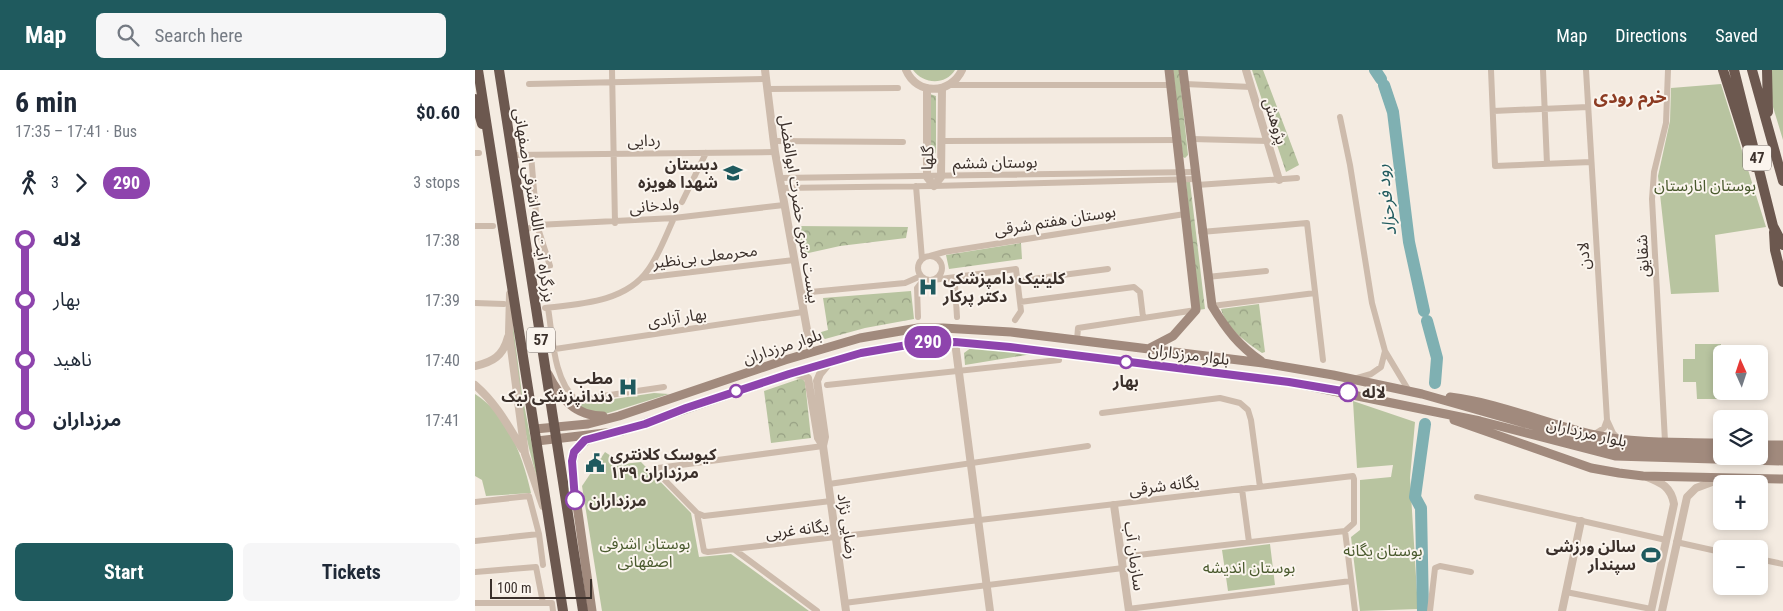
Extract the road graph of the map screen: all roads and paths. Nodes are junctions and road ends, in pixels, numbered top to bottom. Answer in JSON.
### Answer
{"nodes":[{"id":1,"x":478,"y":70,"type":"edge"},
{"id":2,"x":612,"y":70,"type":"edge"},
{"id":3,"x":765,"y":70,"type":"edge"},
{"id":4,"x":906,"y":70,"type":"edge"},
{"id":5,"x":962,"y":70,"type":"edge"},
{"id":6,"x":1169,"y":70,"type":"edge"},
{"id":7,"x":1183,"y":70,"type":"edge"},
{"id":8,"x":1246,"y":70,"type":"edge"},
{"id":9,"x":1491,"y":70,"type":"edge"},
{"id":10,"x":1543,"y":70,"type":"edge"},
{"id":11,"x":1586,"y":70,"type":"edge"},
{"id":12,"x":1668,"y":70,"type":"edge"},
{"id":13,"x":1723,"y":70,"type":"edge"},
{"id":14,"x":1735,"y":70,"type":"edge"},
{"id":15,"x":1752,"y":70,"type":"edge"},
{"id":16,"x":1767,"y":70,"type":"edge"},
{"id":17,"x":499,"y":71,"type":"edge"},
{"id":18,"x":766,"y":79,"type":"junction"},
{"id":19,"x":612,"y":82,"type":"junction"},
{"id":20,"x":529,"y":84,"type":"dead end"},
{"id":21,"x":1185,"y":84,"type":"junction"},
{"id":22,"x":1171,"y":85,"type":"junction"},
{"id":23,"x":945,"y":87,"type":"junction"},
{"id":24,"x":1251,"y":87,"type":"junction"},
{"id":25,"x":898,"y":88,"type":"dead end"},
{"id":26,"x":927,"y":88,"type":"junction"},
{"id":27,"x":767,"y":89,"type":"junction"},
{"id":28,"x":475,"y":99,"type":"edge"},
{"id":29,"x":1588,"y":107,"type":"junction"},
{"id":30,"x":1545,"y":109,"type":"junction"},
{"id":31,"x":1493,"y":111,"type":"junction"},
{"id":32,"x":1340,"y":117,"type":"dead end"},
{"id":33,"x":1769,"y":126,"type":"junction"},
{"id":34,"x":1191,"y":139,"type":"junction"},
{"id":35,"x":1178,"y":140,"type":"junction"},
{"id":36,"x":774,"y":141,"type":"junction"},
{"id":37,"x":941,"y":141,"type":"junction"},
{"id":38,"x":1268,"y":141,"type":"junction"},
{"id":39,"x":903,"y":142,"type":"dead end"},
{"id":40,"x":775,"y":152,"type":"junction"},
{"id":41,"x":706,"y":153,"type":"junction"},
{"id":42,"x":614,"y":154,"type":"junction"},
{"id":43,"x":512,"y":155,"type":"junction"},
{"id":44,"x":531,"y":155,"type":"junction"},
{"id":45,"x":492,"y":157,"type":"junction"},
{"id":46,"x":1591,"y":162,"type":"junction"},
{"id":47,"x":1547,"y":164,"type":"junction"},
{"id":48,"x":1182,"y":176,"type":"junction"},
{"id":49,"x":927,"y":177,"type":"junction"},
{"id":50,"x":941,"y":177,"type":"junction"},
{"id":51,"x":780,"y":178,"type":"junction"},
{"id":52,"x":1297,"y":178,"type":"dead end"},
{"id":53,"x":1196,"y":179,"type":"junction"},
{"id":54,"x":1279,"y":180,"type":"junction"},
{"id":55,"x":1783,"y":181,"type":"edge"},
{"id":56,"x":916,"y":186,"type":"junction"},
{"id":57,"x":934,"y":186,"type":"junction"},
{"id":58,"x":781,"y":188,"type":"junction"},
{"id":59,"x":1764,"y":189,"type":"junction"},
{"id":60,"x":682,"y":202,"type":"dead end"},
{"id":61,"x":785,"y":205,"type":"junction"},
{"id":62,"x":1185,"y":214,"type":"junction"},
{"id":63,"x":674,"y":218,"type":"junction"},
{"id":64,"x":615,"y":222,"type":"junction"},
{"id":65,"x":537,"y":225,"type":"junction"},
{"id":66,"x":475,"y":226,"type":"edge"},
{"id":67,"x":493,"y":226,"type":"dead end"},
{"id":68,"x":1773,"y":226,"type":"junction"},
{"id":69,"x":525,"y":230,"type":"junction"},
{"id":70,"x":1201,"y":232,"type":"junction"},
{"id":71,"x":1783,"y":245,"type":"edge"},
{"id":72,"x":930,"y":256,"type":"junction"},
{"id":73,"x":922,"y":259,"type":"junction"},
{"id":74,"x":794,"y":260,"type":"junction"},
{"id":75,"x":550,"y":266,"type":"dead end"},
{"id":76,"x":1108,"y":269,"type":"dead end"},
{"id":77,"x":1266,"y":271,"type":"dead end"},
{"id":78,"x":511,"y":273,"type":"junction"},
{"id":79,"x":1207,"y":277,"type":"junction"},
{"id":80,"x":642,"y":278,"type":"junction"},
{"id":81,"x":923,"y":278,"type":"junction"},
{"id":82,"x":950,"y":278,"type":"junction"},
{"id":83,"x":933,"y":280,"type":"junction"},
{"id":84,"x":1017,"y":281,"type":"junction"},
{"id":85,"x":1783,"y":282,"type":"edge"},
{"id":86,"x":800,"y":293,"type":"junction"},
{"id":87,"x":1315,"y":293,"type":"junction"},
{"id":88,"x":1020,"y":302,"type":"junction"},
{"id":89,"x":475,"y":303,"type":"edge"},
{"id":90,"x":504,"y":304,"type":"dead end"},
{"id":91,"x":1212,"y":306,"type":"junction"},
{"id":92,"x":548,"y":308,"type":"junction"},
{"id":93,"x":536,"y":309,"type":"junction"},
{"id":94,"x":1196,"y":310,"type":"junction"},
{"id":95,"x":803,"y":312,"type":"junction"},
{"id":96,"x":918,"y":317,"type":"dead end"},
{"id":97,"x":957,"y":317,"type":"dead end"},
{"id":98,"x":1143,"y":317,"type":"junction"},
{"id":99,"x":1015,"y":320,"type":"dead end"},
{"id":100,"x":509,"y":333,"type":"junction"},
{"id":101,"x":1077,"y":340,"type":"junction"},
{"id":102,"x":955,"y":342,"type":"junction"},
{"id":103,"x":555,"y":349,"type":"junction"},
{"id":104,"x":1145,"y":349,"type":"junction"},
{"id":105,"x":1385,"y":351,"type":"junction"},
{"id":106,"x":811,"y":352,"type":"junction"},
{"id":107,"x":1059,"y":360,"type":"dead end"},
{"id":108,"x":1323,"y":360,"type":"dead end"},
{"id":109,"x":830,"y":362,"type":"junction"},
{"id":110,"x":1263,"y":363,"type":"junction"},
{"id":111,"x":475,"y":366,"type":"edge"},
{"id":112,"x":545,"y":367,"type":"junction"},
{"id":113,"x":959,"y":371,"type":"junction"},
{"id":114,"x":789,"y":374,"type":"junction"},
{"id":115,"x":1354,"y":379,"type":"junction"},
{"id":116,"x":475,"y":385,"type":"edge"},
{"id":117,"x":827,"y":386,"type":"dead end"},
{"id":118,"x":664,"y":387,"type":"dead end"},
{"id":119,"x":1409,"y":391,"type":"junction"},
{"id":120,"x":1422,"y":394,"type":"junction"},
{"id":121,"x":656,"y":404,"type":"junction"},
{"id":122,"x":1418,"y":408,"type":"junction"},
{"id":123,"x":1102,"y":413,"type":"dead end"},
{"id":124,"x":619,"y":416,"type":"junction"},
{"id":125,"x":663,"y":417,"type":"junction"},
{"id":126,"x":1607,"y":420,"type":"junction"},
{"id":127,"x":554,"y":427,"type":"junction"},
{"id":128,"x":535,"y":429,"type":"junction"},
{"id":129,"x":606,"y":434,"type":"junction"},
{"id":130,"x":1593,"y":435,"type":"junction"},
{"id":131,"x":556,"y":439,"type":"junction"},
{"id":132,"x":1619,"y":440,"type":"junction"},
{"id":133,"x":537,"y":441,"type":"junction"},
{"id":134,"x":1665,"y":441,"type":"junction"},
{"id":135,"x":1713,"y":443,"type":"edge"},
{"id":136,"x":1768,"y":445,"type":"edge"},
{"id":137,"x":823,"y":446,"type":"junction"},
{"id":138,"x":1088,"y":446,"type":"dead end"},
{"id":139,"x":1783,"y":446,"type":"edge"},
{"id":140,"x":1713,"y":451,"type":"edge"},
{"id":141,"x":1768,"y":452,"type":"edge"},
{"id":142,"x":1783,"y":453,"type":"edge"},
{"id":143,"x":525,"y":454,"type":"junction"},
{"id":144,"x":1783,"y":461,"type":"edge"},
{"id":145,"x":971,"y":463,"type":"junction"},
{"id":146,"x":1643,"y":476,"type":"junction"},
{"id":147,"x":1713,"y":476,"type":"edge"},
{"id":148,"x":1768,"y":477,"type":"edge"},
{"id":149,"x":1783,"y":478,"type":"edge"},
{"id":150,"x":1713,"y":481,"type":"edge"},
{"id":151,"x":829,"y":484,"type":"junction"},
{"id":152,"x":1260,"y":487,"type":"junction"},
{"id":153,"x":1242,"y":489,"type":"junction"},
{"id":154,"x":1477,"y":497,"type":"dead end"},
{"id":155,"x":831,"y":500,"type":"junction"},
{"id":156,"x":475,"y":502,"type":"edge"},
{"id":157,"x":1114,"y":505,"type":"junction"},
{"id":158,"x":697,"y":513,"type":"junction"},
{"id":159,"x":1581,"y":520,"type":"junction"},
{"id":160,"x":979,"y":521,"type":"junction"},
{"id":161,"x":549,"y":524,"type":"junction"},
{"id":162,"x":1345,"y":531,"type":"junction"},
{"id":163,"x":539,"y":534,"type":"junction"},
{"id":164,"x":836,"y":538,"type":"junction"},
{"id":165,"x":1666,"y":540,"type":"junction"},
{"id":166,"x":475,"y":541,"type":"edge"},
{"id":167,"x":1249,"y":542,"type":"junction"},
{"id":168,"x":1675,"y":542,"type":"junction"},
{"id":169,"x":735,"y":550,"type":"junction"},
{"id":170,"x":1713,"y":550,"type":"edge"},
{"id":171,"x":1121,"y":557,"type":"junction"},
{"id":172,"x":1768,"y":562,"type":"edge"},
{"id":173,"x":1783,"y":564,"type":"edge"},
{"id":174,"x":543,"y":565,"type":"dead end"},
{"id":175,"x":1123,"y":568,"type":"junction"},
{"id":176,"x":475,"y":572,"type":"edge"},
{"id":177,"x":1471,"y":572,"type":"dead end"},
{"id":178,"x":1351,"y":581,"type":"junction"},
{"id":179,"x":987,"y":585,"type":"junction"},
{"id":180,"x":1567,"y":592,"type":"junction"},
{"id":181,"x":475,"y":603,"type":"edge"},
{"id":182,"x":543,"y":603,"type":"junction"},
{"id":183,"x":845,"y":607,"type":"edge"},
{"id":184,"x":1128,"y":610,"type":"edge"},
{"id":185,"x":553,"y":611,"type":"edge"},
{"id":186,"x":563,"y":611,"type":"edge"},
{"id":187,"x":583,"y":611,"type":"edge"},
{"id":188,"x":592,"y":611,"type":"edge"},
{"id":189,"x":817,"y":611,"type":"edge"},
{"id":190,"x":990,"y":611,"type":"edge"},
{"id":191,"x":1355,"y":611,"type":"edge"},
{"id":192,"x":1430,"y":611,"type":"edge"},
{"id":193,"x":1562,"y":611,"type":"edge"},
{"id":194,"x":1656,"y":611,"type":"edge"}],
"edges":[{"from":1,"to":45,"type":"highway","name":"بزرگراه آیت الله اشرفی اصفهانی","number":"57"},
{"from":2,"to":19,"type":"street"},
{"from":3,"to":18,"type":"street","name":"بیست متری حضرت ابوالفضل"},
{"from":4,"to":26,"type":"street"},
{"from":5,"to":23,"type":"street"},
{"from":6,"to":22,"type":"main road"},
{"from":7,"to":21,"type":"main road"},
{"from":8,"to":24,"type":"street","name":"پژوهش"},
{"from":9,"to":31,"type":"street"},
{"from":10,"to":30,"type":"street"},
{"from":11,"to":29,"type":"street","name":"لادن"},
{"from":12,"to":134,"type":"street","name":"شقایق"},
{"from":13,"to":59,"type":"highway"},
{"from":14,"to":59,"type":"highway","number":"47"},
{"from":15,"to":33,"type":"highway","number":"47"},
{"from":16,"to":33,"type":"highway"},
{"from":17,"to":43,"type":"highway","name":"بزرگراه آیت الله اشرفی اصفهانی","number":"57"},
{"from":18,"to":19,"type":"street"},
{"from":18,"to":27,"type":"street","name":"بیست متری حضرت ابوالفضل"},
{"from":19,"to":20,"type":"street"},
{"from":19,"to":42,"type":"street"},
{"from":21,"to":24,"type":"street"},
{"from":21,"to":34,"type":"main road"},
{"from":22,"to":23,"type":"street"},
{"from":22,"to":35,"type":"main road"},
{"from":23,"to":26,"type":"street"},
{"from":23,"to":37,"type":"street","name":"گلها"},
{"from":24,"to":38,"type":"street","name":"پژوهش"},
{"from":25,"to":27,"type":"street"},
{"from":26,"to":49,"type":"street","name":"گلها"},
{"from":27,"to":36,"type":"street","name":"بیست متری حضرت ابوالفضل"},
{"from":28,"to":45,"type":"highway"},
{"from":29,"to":30,"type":"street"},
{"from":29,"to":46,"type":"street","name":"لادن"},
{"from":30,"to":31,"type":"street"},
{"from":30,"to":47,"type":"street"},
{"from":31,"to":47,"type":"street"},
{"from":32,"to":105,"type":"street"},
{"from":33,"to":55,"type":"highway","number":"47"},
{"from":34,"to":38,"type":"street"},
{"from":34,"to":53,"type":"main road"},
{"from":35,"to":37,"type":"street"},
{"from":35,"to":48,"type":"main road"},
{"from":36,"to":39,"type":"street"},
{"from":36,"to":40,"type":"street","name":"بیست متری حضرت ابوالفضل"},
{"from":37,"to":50,"type":"street","name":"گلها"},
{"from":38,"to":54,"type":"street","name":"پژوهش"},
{"from":40,"to":41,"type":"street","name":"ردایی"},
{"from":40,"to":51,"type":"street","name":"بیست متری حضرت ابوالفضل"},
{"from":41,"to":42,"type":"street","name":"ردایی"},
{"from":41,"to":60,"type":"street"},
{"from":42,"to":44,"type":"street","name":"ردایی"},
{"from":42,"to":64,"type":"street"},
{"from":43,"to":44,"type":"street","name":"ردایی"},
{"from":43,"to":69,"type":"highway","name":"بزرگراه آیت الله اشرفی اصفهانی","number":"57"},
{"from":44,"to":65,"type":"street"},
{"from":45,"to":78,"type":"highway","name":"بزرگراه آیت الله اشرفی اصفهانی","number":"57"},
{"from":46,"to":47,"type":"street"},
{"from":46,"to":126,"type":"street","name":"لادن"},
{"from":48,"to":50,"type":"street","name":"بوستان ششم"},
{"from":48,"to":53,"type":"street"},
{"from":48,"to":57,"type":"street","name":"بوستان ششم"},
{"from":48,"to":62,"type":"main road"},
{"from":49,"to":50,"type":"street","name":"بوستان ششم"},
{"from":49,"to":51,"type":"street","name":"بوستان ششم"},
{"from":49,"to":57,"type":"street","name":"گلها"},
{"from":50,"to":57,"type":"street","name":"گلها"},
{"from":51,"to":58,"type":"street","name":"بیست متری حضرت ابوالفضل"},
{"from":52,"to":54,"type":"street"},
{"from":53,"to":54,"type":"street"},
{"from":53,"to":70,"type":"main road"},
{"from":56,"to":57,"type":"street","name":"بوستان ششم"},
{"from":56,"to":58,"type":"street","name":"بوستان ششم"},
{"from":56,"to":73,"type":"street","name":"گلها"},
{"from":58,"to":61,"type":"street","name":"بیست متری حضرت ابوالفضل"},
{"from":59,"to":68,"type":"highway","number":"47"},
{"from":61,"to":63,"type":"street","name":"ولدخانی"},
{"from":61,"to":74,"type":"street","name":"بیست متری حضرت ابوالفضل"},
{"from":62,"to":72,"type":"street","name":"بوستان هفتم شرقی"},
{"from":62,"to":94,"type":"main road"},
{"from":63,"to":64,"type":"street","name":"ولدخانی"},
{"from":63,"to":80,"type":"street"},
{"from":64,"to":65,"type":"street","name":"ولدخانی"},
{"from":65,"to":69,"type":"street","name":"ولدخانی"},
{"from":65,"to":75,"type":"street"},
{"from":66,"to":67,"type":"street"},
{"from":68,"to":71,"type":"highway","number":"47"},
{"from":68,"to":85,"type":"highway"},
{"from":69,"to":93,"type":"highway","name":"بزرگراه آیت الله اشرفی اصفهانی","number":"57"},
{"from":70,"to":79,"type":"main road"},
{"from":70,"to":87,"type":"street"},
{"from":72,"to":73,"type":"street"},
{"from":72,"to":83,"type":"street"},
{"from":73,"to":81,"type":"street"},
{"from":74,"to":80,"type":"street","name":"محرمعلی بی‌نظیر"},
{"from":74,"to":86,"type":"street","name":"بیست متری حضرت ابوالفضل"},
{"from":76,"to":84,"type":"street"},
{"from":77,"to":79,"type":"street"},
{"from":78,"to":100,"type":"street"},
{"from":78,"to":128,"type":"highway","name":"بزرگراه آیت الله اشرفی اصفهانی","number":"57"},
{"from":79,"to":91,"type":"main road"},
{"from":80,"to":92,"type":"street","name":"محرمعلی بی‌نظیر"},
{"from":81,"to":83,"type":"street"},
{"from":81,"to":86,"type":"street"},
{"from":81,"to":96,"type":"street"},
{"from":82,"to":83,"type":"street"},
{"from":82,"to":84,"type":"street"},
{"from":82,"to":97,"type":"street"},
{"from":84,"to":88,"type":"street"},
{"from":86,"to":95,"type":"street","name":"بیست متری حضرت ابوالفضل"},
{"from":87,"to":91,"type":"street"},
{"from":87,"to":108,"type":"street"},
{"from":88,"to":98,"type":"street"},
{"from":88,"to":99,"type":"street"},
{"from":89,"to":90,"type":"street"},
{"from":91,"to":110,"type":"main road"},
{"from":92,"to":93,"type":"street","name":"محرمعلی بی‌نظیر"},
{"from":92,"to":103,"type":"street"},
{"from":93,"to":112,"type":"highway","name":"بزرگراه آیت الله اشرفی اصفهانی","number":"57"},
{"from":94,"to":98,"type":"street"},
{"from":94,"to":104,"type":"main road"},
{"from":95,"to":103,"type":"street","name":"بهار آزادی"},
{"from":95,"to":106,"type":"street","name":"بیست متری حضرت ابوالفضل"},
{"from":98,"to":101,"type":"street"},
{"from":100,"to":111,"type":"street"},
{"from":100,"to":143,"type":"street"},
{"from":101,"to":104,"type":"main road","name":"بلوار مرزداران"},
{"from":101,"to":106,"type":"main road","name":"بلوار مرزداران"},
{"from":102,"to":109,"type":"main road","name":"بلوار مرزداران"},
{"from":102,"to":113,"type":"street"},
{"from":102,"to":122,"type":"main road","name":"بلوار مرزداران"},
{"from":103,"to":118,"type":"street"},
{"from":104,"to":110,"type":"main road","name":"بلوار مرزداران"},
{"from":105,"to":115,"type":"street"},
{"from":105,"to":119,"type":"street"},
{"from":106,"to":121,"type":"main road","name":"بلوار مرزداران"},
{"from":107,"to":113,"type":"street"},
{"from":109,"to":114,"type":"main road","name":"بلوار مرزداران"},
{"from":109,"to":137,"type":"street","name":"رضایی نژاد"},
{"from":110,"to":115,"type":"main road","name":"بلوار مرزداران"},
{"from":112,"to":124,"type":"main road"},
{"from":112,"to":127,"type":"highway","name":"بزرگراه آیت الله اشرفی اصفهانی","number":"57"},
{"from":113,"to":117,"type":"street"},
{"from":113,"to":145,"type":"street"},
{"from":114,"to":125,"type":"main road","name":"بلوار مرزداران"},
{"from":114,"to":137,"type":"street","name":"رضایی نژاد"},
{"from":115,"to":119,"type":"main road","name":"بلوار مرزداران"},
{"from":116,"to":143,"type":"street"},
{"from":119,"to":120,"type":"main road","name":"بلوار مرزداران"},
{"from":120,"to":130,"type":"main road"},
{"from":120,"to":140,"type":"main road","name":"بلوار مرزداران"},
{"from":121,"to":124,"type":"main road","name":"بلوار مرزداران"},
{"from":121,"to":125,"type":"main road"},
{"from":122,"to":144,"type":"main road","name":"بلوار مرزداران"},
{"from":122,"to":146,"type":"main road"},
{"from":123,"to":152,"type":"street"},
{"from":124,"to":127,"type":"main road","name":"بلوار مرزداران"},
{"from":125,"to":129,"type":"main road","name":"بلوار مرزداران"},
{"from":126,"to":130,"type":"street"},
{"from":126,"to":132,"type":"street"},
{"from":127,"to":128,"type":"main road","name":"بلوار مرزداران"},
{"from":127,"to":131,"type":"highway","name":"بزرگراه آیت الله اشرفی اصفهانی","number":"57"},
{"from":128,"to":133,"type":"highway","name":"بزرگراه آیت الله اشرفی اصفهانی","number":"57"},
{"from":129,"to":131,"type":"main road","name":"بلوار مرزداران"},
{"from":129,"to":188,"type":"main road"},
{"from":130,"to":132,"type":"main road"},
{"from":131,"to":133,"type":"main road","name":"بلوار مرزداران"},
{"from":131,"to":187,"type":"highway","name":"بزرگراه آیت الله اشرفی اصفهانی","number":"57"},
{"from":132,"to":134,"type":"main road"},
{"from":133,"to":161,"type":"highway","name":"بزرگراه آیت الله اشرفی اصفهانی","number":"57"},
{"from":134,"to":135,"type":"main road"},
{"from":136,"to":139,"type":"main road"},
{"from":137,"to":151,"type":"street","name":"رضایی نژاد"},
{"from":137,"to":158,"type":"street"},
{"from":138,"to":145,"type":"street"},
{"from":141,"to":142,"type":"main road"},
{"from":143,"to":161,"type":"street"},
{"from":145,"to":151,"type":"street"},
{"from":145,"to":160,"type":"street"},
{"from":146,"to":147,"type":"main road"},
{"from":146,"to":165,"type":"street"},
{"from":148,"to":149,"type":"main road"},
{"from":150,"to":168,"type":"street"},
{"from":151,"to":155,"type":"street","name":"رضایی نژاد"},
{"from":152,"to":153,"type":"street","name":"یگانه شرقی"},
{"from":152,"to":162,"type":"street","name":"یگانه شرقی"},
{"from":153,"to":157,"type":"street","name":"یگانه شرقی"},
{"from":153,"to":167,"type":"street"},
{"from":154,"to":159,"type":"street"},
{"from":155,"to":158,"type":"street"},
{"from":155,"to":164,"type":"street","name":"رضایی نژاد"},
{"from":156,"to":163,"type":"street"},
{"from":157,"to":160,"type":"street","name":"یگانه شرقی"},
{"from":157,"to":171,"type":"street","name":"سازمان آب"},
{"from":158,"to":169,"type":"street","name":"یگانه غربی"},
{"from":159,"to":165,"type":"street"},
{"from":159,"to":180,"type":"street"},
{"from":160,"to":164,"type":"street","name":"یگانه غربی"},
{"from":160,"to":179,"type":"street"},
{"from":161,"to":186,"type":"highway","name":"بزرگراه آیت الله اشرفی اصفهانی","number":"57"},
{"from":162,"to":167,"type":"street"},
{"from":162,"to":178,"type":"street"},
{"from":163,"to":166,"type":"street"},
{"from":163,"to":174,"type":"street"},
{"from":164,"to":169,"type":"street","name":"یگانه غربی"},
{"from":164,"to":183,"type":"street","name":"رضایی نژاد"},
{"from":165,"to":168,"type":"street"},
{"from":165,"to":194,"type":"street"},
{"from":167,"to":171,"type":"street"},
{"from":168,"to":170,"type":"street"},
{"from":168,"to":194,"type":"street"},
{"from":169,"to":189,"type":"street"},
{"from":171,"to":175,"type":"street","name":"سازمان آب"},
{"from":172,"to":173,"type":"street"},
{"from":175,"to":179,"type":"street"},
{"from":175,"to":184,"type":"street","name":"سازمان آب"},
{"from":176,"to":182,"type":"street"},
{"from":177,"to":192,"type":"street"},
{"from":178,"to":184,"type":"street"},
{"from":178,"to":191,"type":"street"},
{"from":179,"to":183,"type":"street"},
{"from":179,"to":190,"type":"street"},
{"from":180,"to":193,"type":"street"},
{"from":180,"to":194,"type":"street"},
{"from":181,"to":182,"type":"street"},
{"from":182,"to":185,"type":"street"}]}
